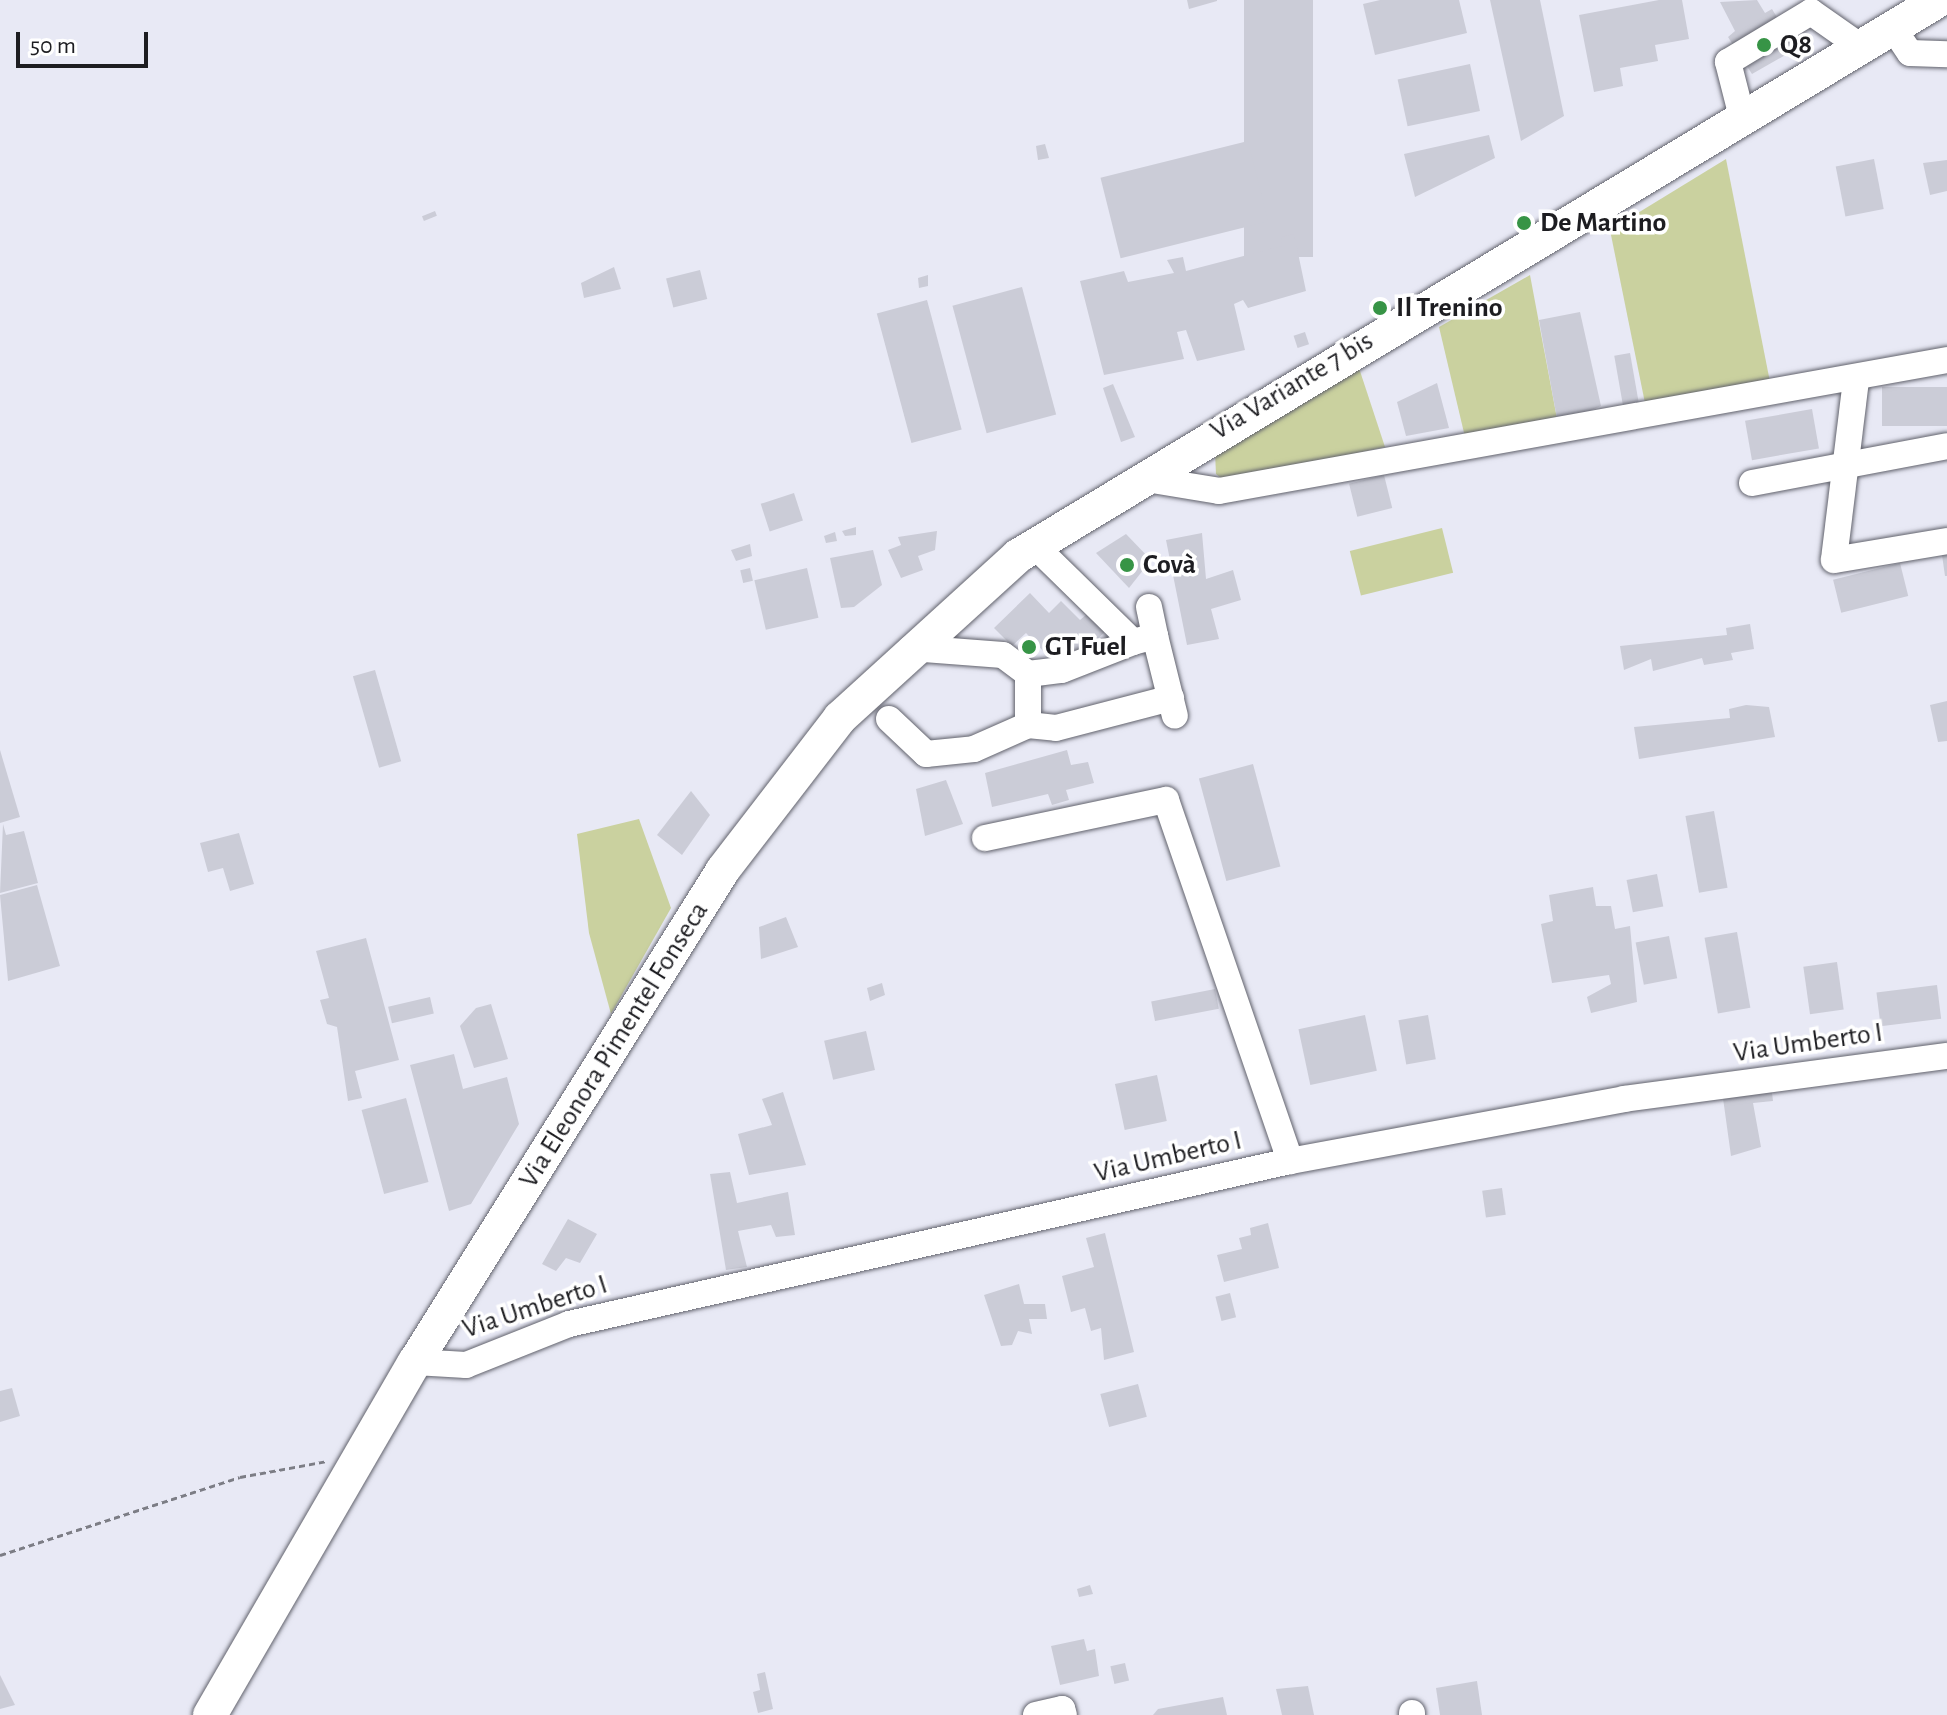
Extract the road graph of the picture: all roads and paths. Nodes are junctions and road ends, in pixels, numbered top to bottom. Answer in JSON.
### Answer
{"nodes":[{"id":1,"x":1939,"y":0,"type":"edge"},
{"id":2,"x":1893,"y":28,"type":"junction"},
{"id":3,"x":1861,"y":47,"type":"junction"},
{"id":4,"x":1947,"y":54,"type":"edge"},
{"id":5,"x":1742,"y":117,"type":"junction"},
{"id":6,"x":1947,"y":360,"type":"edge"},
{"id":7,"x":1856,"y":380,"type":"junction"},
{"id":8,"x":1947,"y":446,"type":"edge"},
{"id":9,"x":1845,"y":465,"type":"junction"},
{"id":10,"x":1140,"y":478,"type":"junction"},
{"id":11,"x":1752,"y":483,"type":"dead end"},
{"id":12,"x":1947,"y":541,"type":"edge"},
{"id":13,"x":1034,"y":545,"type":"junction"},
{"id":14,"x":1149,"y":607,"type":"dead end"},
{"id":15,"x":1144,"y":639,"type":"junction"},
{"id":16,"x":911,"y":648,"type":"junction"},
{"id":17,"x":1028,"y":674,"type":"junction"},
{"id":18,"x":889,"y":719,"type":"dead end"},
{"id":19,"x":1028,"y":725,"type":"junction"},
{"id":20,"x":985,"y":838,"type":"dead end"},
{"id":21,"x":1947,"y":1056,"type":"edge"},
{"id":22,"x":1290,"y":1161,"type":"junction"},
{"id":23,"x":415,"y":1362,"type":"junction"},
{"id":24,"x":363,"y":1461,"type":"junction"},
{"id":25,"x":0,"y":1555,"type":"edge"},
{"id":26,"x":210,"y":1715,"type":"edge"},
{"id":27,"x":1036,"y":1715,"type":"edge"},
{"id":28,"x":1064,"y":1715,"type":"edge"}],
"edges":[{"from":1,"to":2,"type":"main road","name":"Via Variante 7 bis"},
{"from":2,"to":3,"type":"main road","name":"Via Variante 7 bis"},
{"from":2,"to":4,"type":"street"},
{"from":3,"to":5,"type":"main road","name":"Via Variante 7 bis"},
{"from":3,"to":5,"type":"street"},
{"from":5,"to":10,"type":"main road","name":"Via Variante 7 bis"},
{"from":6,"to":7,"type":"street"},
{"from":7,"to":9,"type":"street"},
{"from":7,"to":10,"type":"street"},
{"from":8,"to":9,"type":"street"},
{"from":9,"to":11,"type":"street"},
{"from":9,"to":12,"type":"street"},
{"from":10,"to":13,"type":"main road","name":"Via Eleonora Pimentel Fonseca"},
{"from":13,"to":15,"type":"street"},
{"from":13,"to":16,"type":"main road","name":"Via Eleonora Pimentel Fonseca"},
{"from":14,"to":15,"type":"street"},
{"from":15,"to":17,"type":"street"},
{"from":15,"to":19,"type":"street"},
{"from":16,"to":17,"type":"street"},
{"from":16,"to":23,"type":"main road","name":"Via Eleonora Pimentel Fonseca"},
{"from":17,"to":19,"type":"street"},
{"from":18,"to":19,"type":"street"},
{"from":20,"to":22,"type":"street"},
{"from":21,"to":22,"type":"street","name":"Via Umberto I"},
{"from":22,"to":23,"type":"street","name":"Via Umberto I"},
{"from":23,"to":24,"type":"main road","name":"Via Eleonora Pimentel Fonseca"},
{"from":24,"to":25,"type":"path"},
{"from":24,"to":26,"type":"main road","name":"Via Eleonora Pimentel Fonseca"},
{"from":27,"to":28,"type":"street"}]}
